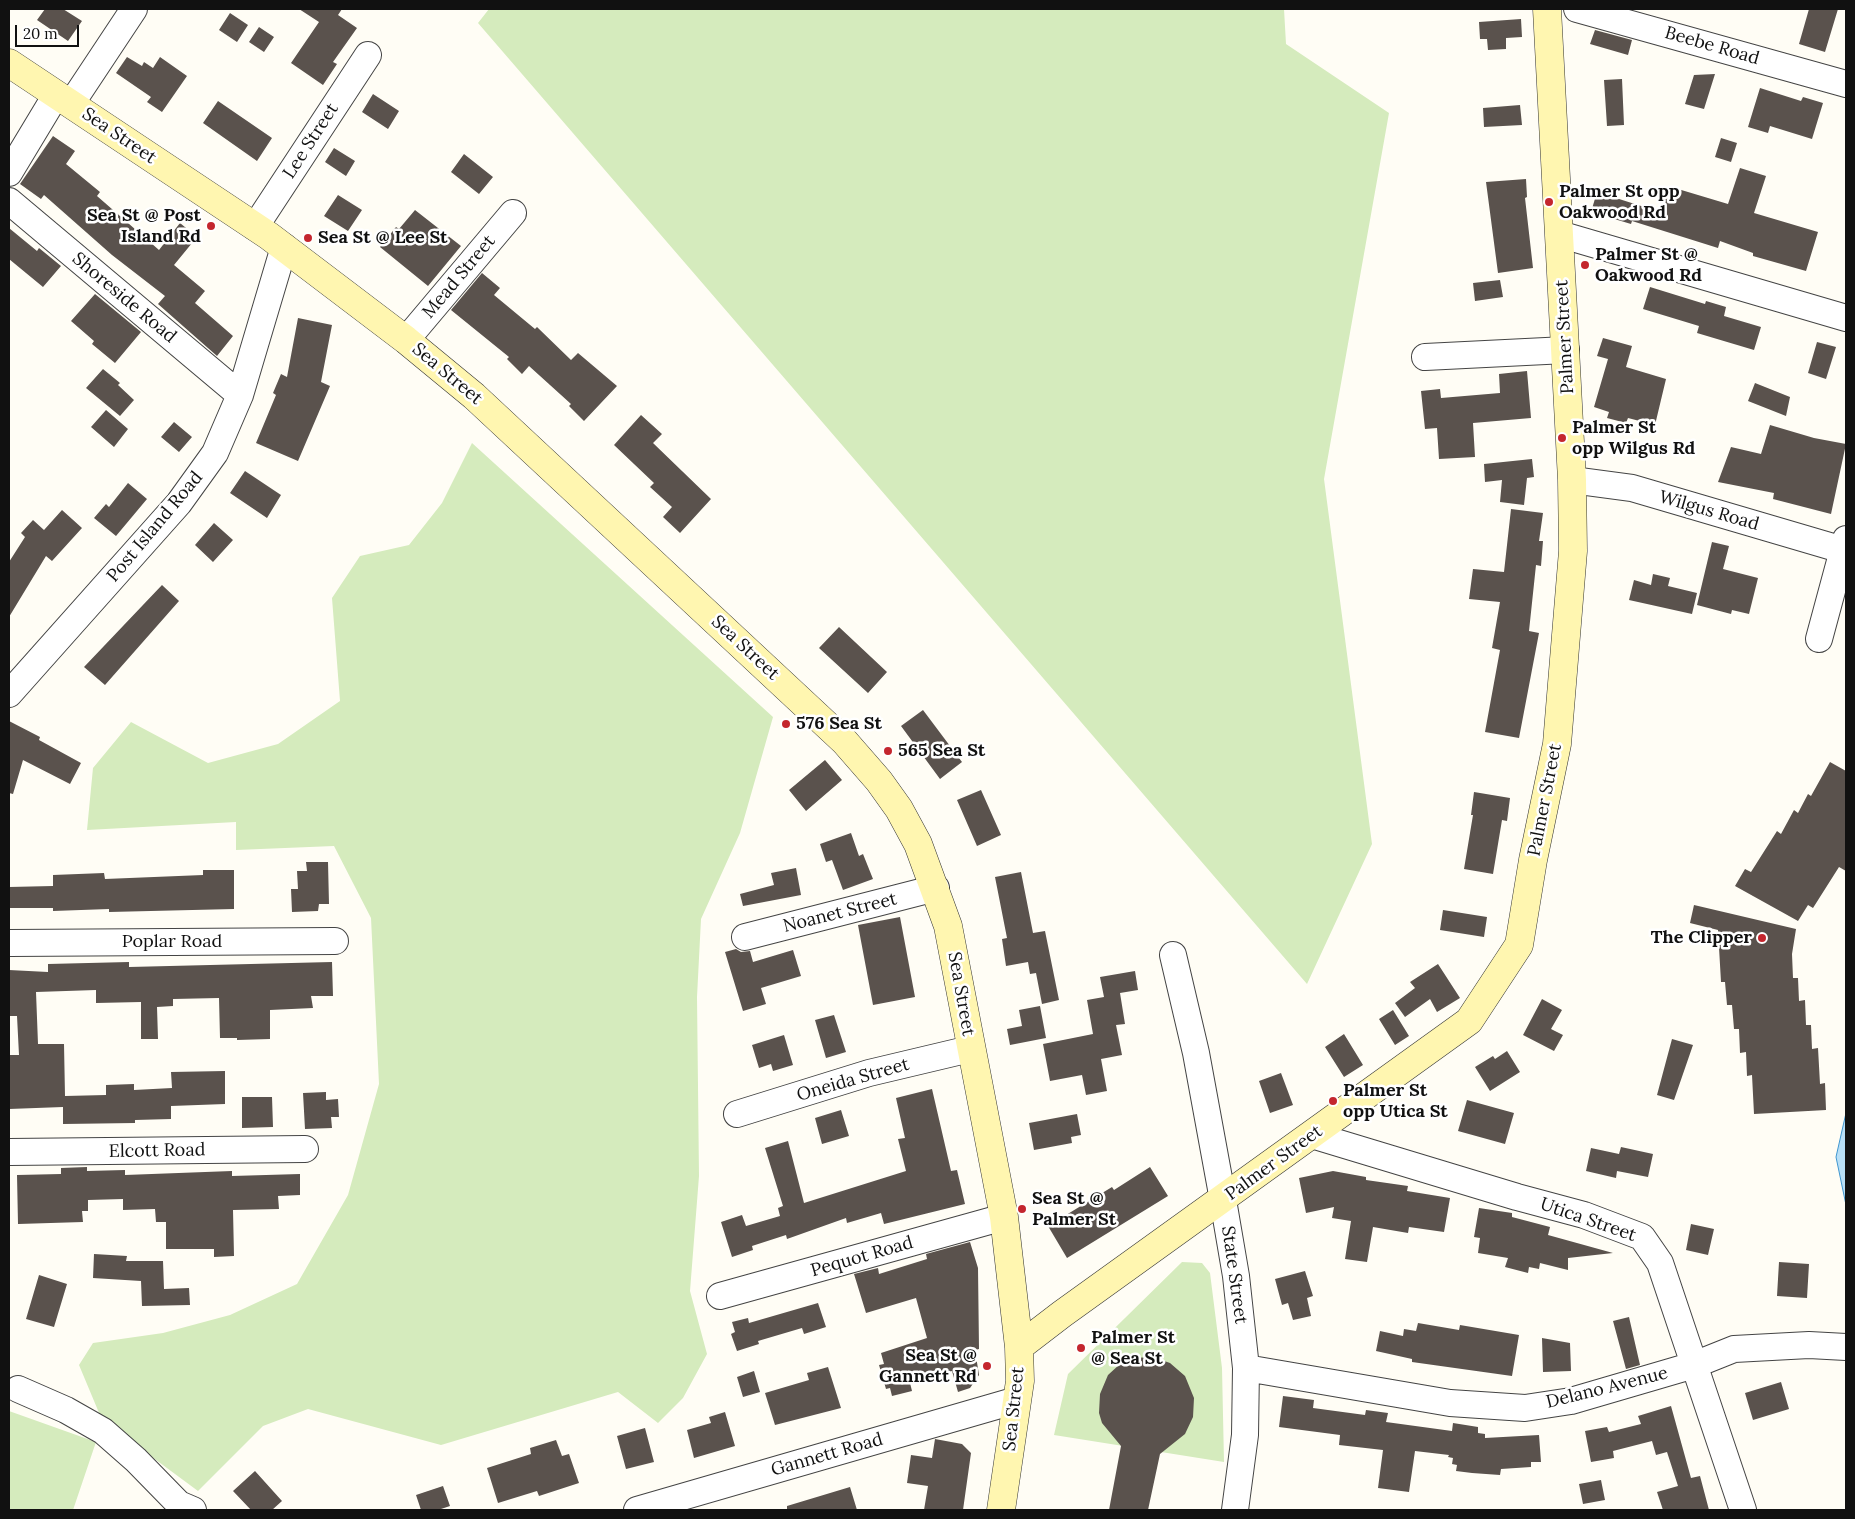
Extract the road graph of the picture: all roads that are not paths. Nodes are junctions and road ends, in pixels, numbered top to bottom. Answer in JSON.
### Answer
{"nodes":[{"id":1,"x":134,"y":9,"type":"edge"},
{"id":2,"x":1547,"y":9,"type":"edge"},
{"id":3,"x":1577,"y":9,"type":"edge"},
{"id":4,"x":368,"y":55,"type":"dead end"},
{"id":5,"x":9,"y":63,"type":"edge"},
{"id":6,"x":1846,"y":84,"type":"edge"},
{"id":7,"x":64,"y":100,"type":"junction"},
{"id":8,"x":9,"y":173,"type":"edge"},
{"id":9,"x":9,"y":201,"type":"edge"},
{"id":10,"x":512,"y":213,"type":"dead end"},
{"id":11,"x":255,"y":227,"type":"junction"},
{"id":12,"x":1559,"y":234,"type":"junction"},
{"id":13,"x":284,"y":247,"type":"junction"},
{"id":14,"x":1846,"y":318,"type":"edge"},
{"id":15,"x":406,"y":340,"type":"junction"},
{"id":16,"x":1566,"y":350,"type":"junction"},
{"id":17,"x":1425,"y":357,"type":"dead end"},
{"id":18,"x":240,"y":395,"type":"junction"},
{"id":19,"x":1572,"y":480,"type":"junction"},
{"id":20,"x":1845,"y":544,"type":"edge"},
{"id":21,"x":1819,"y":639,"type":"dead end"},
{"id":22,"x":9,"y":694,"type":"edge"},
{"id":23,"x":936,"y":888,"type":"junction"},
{"id":24,"x":745,"y":937,"type":"dead end"},
{"id":25,"x":335,"y":941,"type":"dead end"},
{"id":26,"x":9,"y":943,"type":"edge"},
{"id":27,"x":1173,"y":955,"type":"dead end"},
{"id":28,"x":970,"y":1049,"type":"junction"},
{"id":29,"x":737,"y":1114,"type":"dead end"},
{"id":30,"x":1312,"y":1134,"type":"junction"},
{"id":31,"x":306,"y":1149,"type":"dead end"},
{"id":32,"x":9,"y":1152,"type":"edge"},
{"id":33,"x":1223,"y":1200,"type":"junction"},
{"id":34,"x":1004,"y":1217,"type":"junction"},
{"id":35,"x":720,"y":1296,"type":"dead end"},
{"id":36,"x":1019,"y":1347,"type":"junction"},
{"id":37,"x":1846,"y":1347,"type":"edge"},
{"id":38,"x":1694,"y":1365,"type":"junction"},
{"id":39,"x":1246,"y":1368,"type":"junction"},
{"id":40,"x":18,"y":1388,"type":"dead end"},
{"id":41,"x":1017,"y":1400,"type":"junction"},
{"id":42,"x":193,"y":1510,"type":"edge"},
{"id":43,"x":637,"y":1510,"type":"edge"},
{"id":44,"x":1001,"y":1510,"type":"edge"},
{"id":45,"x":1235,"y":1510,"type":"edge"},
{"id":46,"x":1743,"y":1510,"type":"edge"}],
"edges":[{"from":1,"to":7,"type":"street"},
{"from":2,"to":12,"type":"main road","name":"Palmer Street"},
{"from":3,"to":6,"type":"street","name":"Beebe Road"},
{"from":4,"to":11,"type":"street","name":"Lee Street"},
{"from":5,"to":7,"type":"main road","name":"Sea Street"},
{"from":7,"to":8,"type":"street"},
{"from":7,"to":11,"type":"main road","name":"Sea Street"},
{"from":9,"to":18,"type":"street","name":"Shoreside Road"},
{"from":10,"to":15,"type":"street","name":"Mead Street"},
{"from":11,"to":13,"type":"main road","name":"Sea Street"},
{"from":12,"to":14,"type":"street"},
{"from":12,"to":16,"type":"main road","name":"Palmer Street"},
{"from":13,"to":15,"type":"main road","name":"Sea Street"},
{"from":13,"to":18,"type":"street","name":"Post Island Road"},
{"from":15,"to":23,"type":"main road","name":"Sea Street"},
{"from":16,"to":17,"type":"street"},
{"from":16,"to":19,"type":"main road","name":"Palmer Street"},
{"from":18,"to":22,"type":"street","name":"Post Island Road"},
{"from":19,"to":20,"type":"street","name":"Wilgus Road"},
{"from":19,"to":30,"type":"main road","name":"Palmer Street"},
{"from":20,"to":21,"type":"street"},
{"from":23,"to":24,"type":"street","name":"Noanet Street"},
{"from":23,"to":28,"type":"main road","name":"Sea Street"},
{"from":25,"to":26,"type":"street","name":"Poplar Road"},
{"from":27,"to":33,"type":"street","name":"State Street"},
{"from":28,"to":29,"type":"street","name":"Oneida Street"},
{"from":28,"to":34,"type":"main road","name":"Sea Street"},
{"from":30,"to":33,"type":"main road","name":"Palmer Street"},
{"from":30,"to":38,"type":"street","name":"Utica Street"},
{"from":31,"to":32,"type":"street","name":"Elcott Road"},
{"from":33,"to":36,"type":"main road","name":"Palmer Street"},
{"from":33,"to":39,"type":"street","name":"State Street"},
{"from":34,"to":35,"type":"street","name":"Pequot Road"},
{"from":34,"to":36,"type":"main road","name":"Sea Street"},
{"from":36,"to":41,"type":"main road","name":"Sea Street"},
{"from":37,"to":38,"type":"street","name":"Delano Avenue"},
{"from":38,"to":39,"type":"street","name":"Delano Avenue"},
{"from":38,"to":46,"type":"street","name":"Utica Street"},
{"from":39,"to":45,"type":"street","name":"State Street"},
{"from":40,"to":42,"type":"street"},
{"from":41,"to":43,"type":"street","name":"Gannett Road"},
{"from":41,"to":44,"type":"main road","name":"Sea Street"}]}
